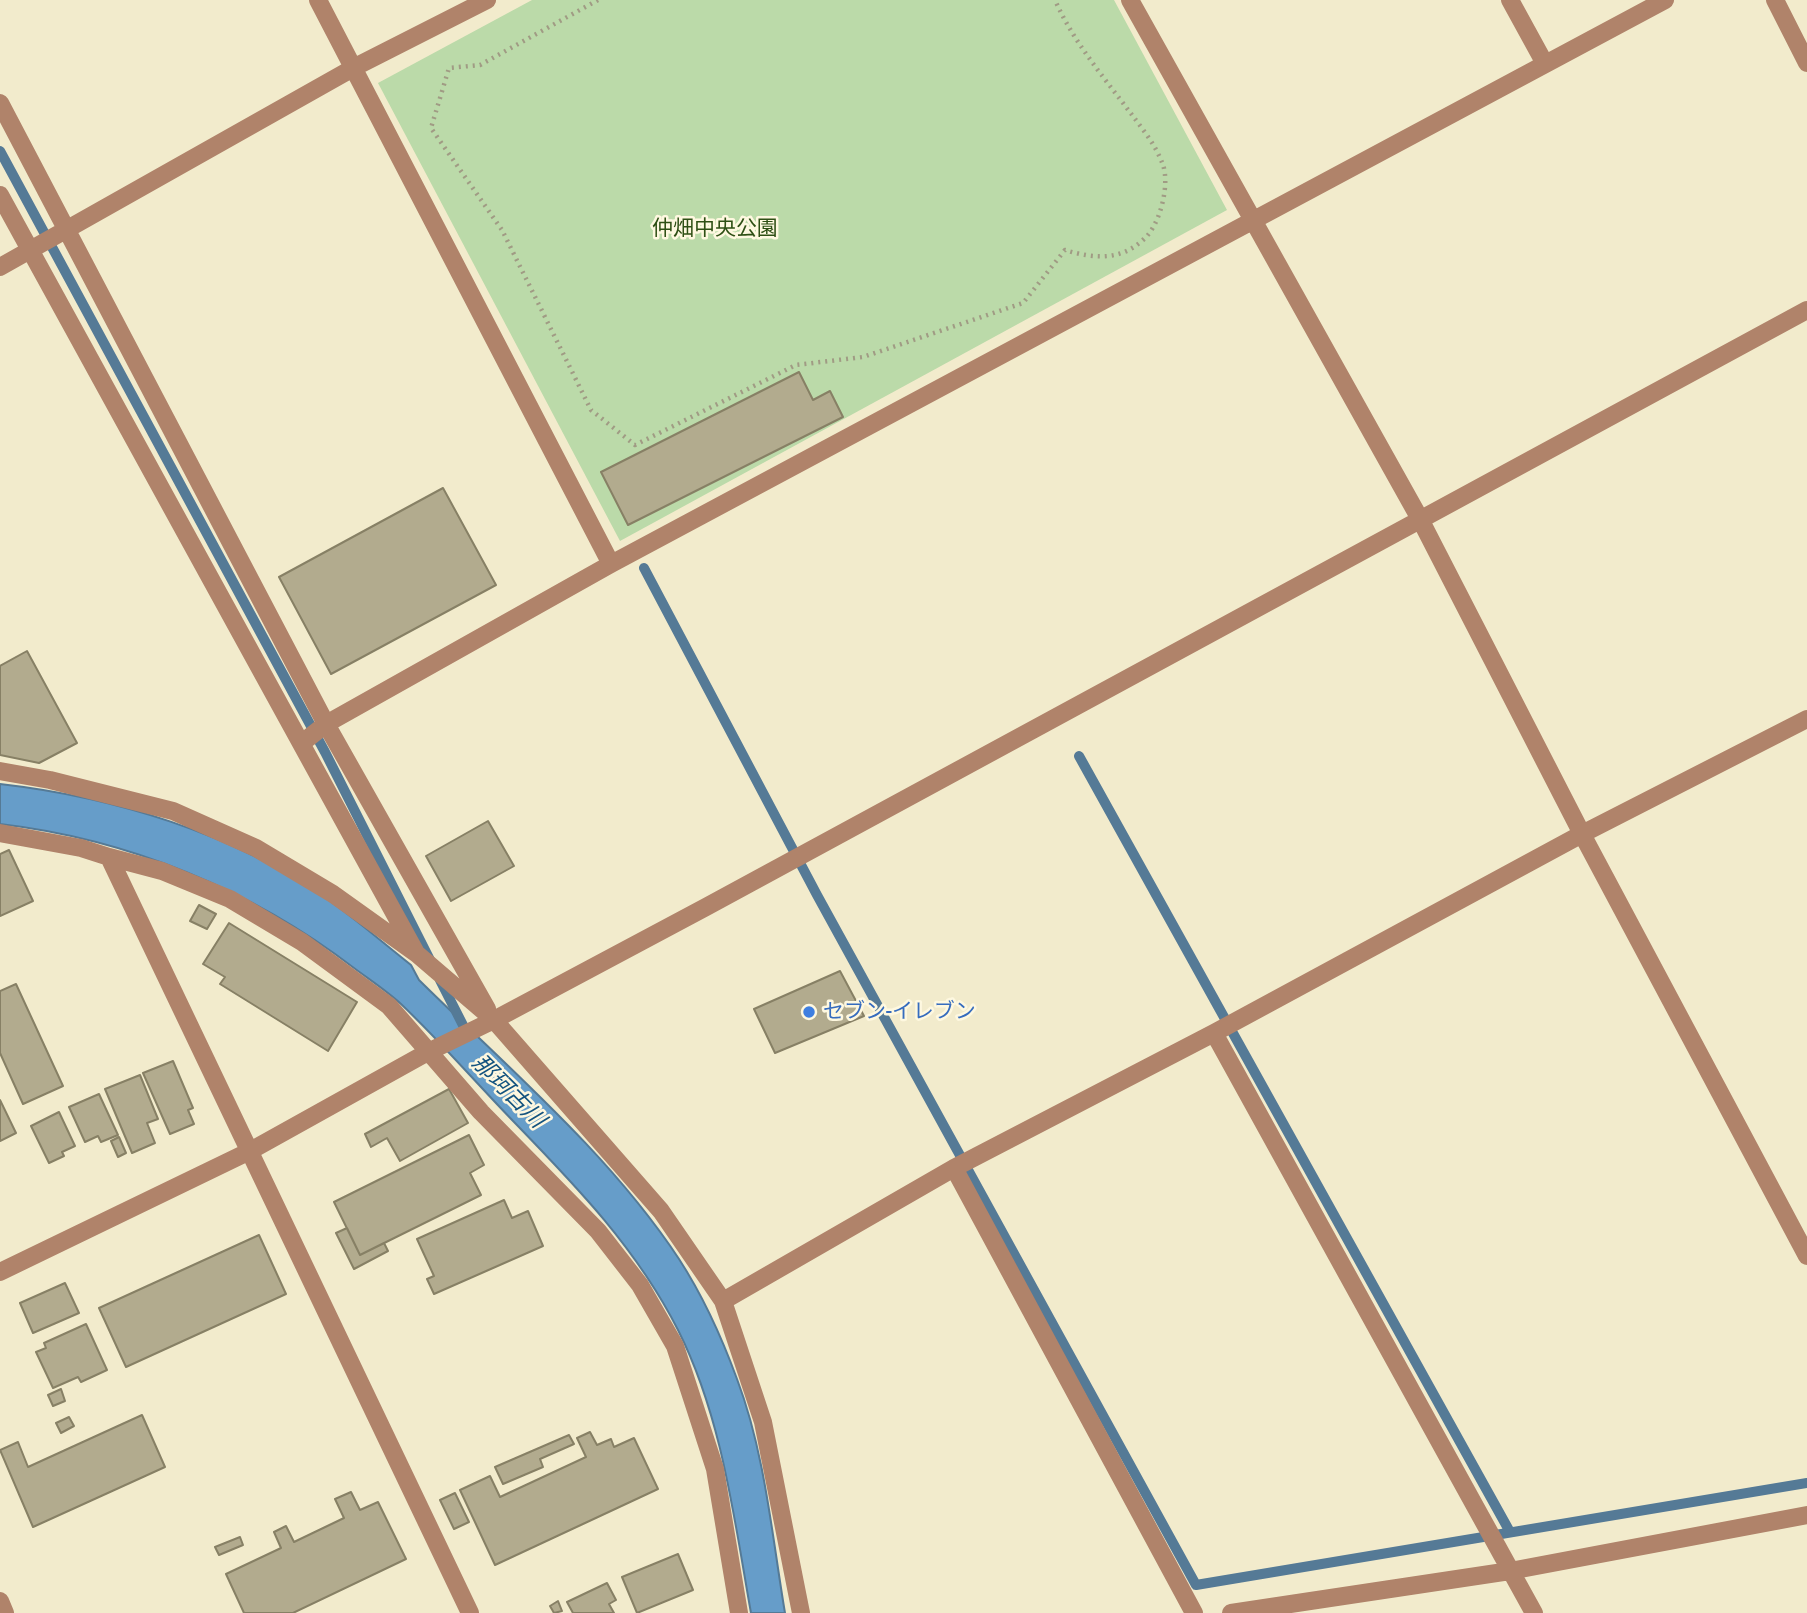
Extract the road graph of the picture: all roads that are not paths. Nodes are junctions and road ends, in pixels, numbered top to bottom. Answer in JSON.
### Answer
{"nodes":[{"id":1,"x":318,"y":0,"type":"edge"},
{"id":2,"x":487,"y":0,"type":"edge"},
{"id":3,"x":1130,"y":0,"type":"edge"},
{"id":4,"x":1510,"y":0,"type":"edge"},
{"id":5,"x":1665,"y":0,"type":"edge"},
{"id":6,"x":1775,"y":0,"type":"edge"},
{"id":7,"x":1544,"y":62,"type":"junction"},
{"id":8,"x":1807,"y":63,"type":"edge"},
{"id":9,"x":355,"y":67,"type":"junction"},
{"id":10,"x":0,"y":103,"type":"edge"},
{"id":11,"x":0,"y":195,"type":"edge"},
{"id":12,"x":1255,"y":222,"type":"junction"},
{"id":13,"x":68,"y":229,"type":"junction"},
{"id":14,"x":30,"y":253,"type":"junction"},
{"id":15,"x":0,"y":267,"type":"edge"},
{"id":16,"x":1807,"y":310,"type":"edge"},
{"id":17,"x":1420,"y":519,"type":"junction"},
{"id":18,"x":611,"y":564,"type":"junction"},
{"id":19,"x":1807,"y":719,"type":"edge"},
{"id":20,"x":326,"y":724,"type":"junction"},
{"id":21,"x":302,"y":743,"type":"junction"},
{"id":22,"x":0,"y":771,"type":"edge"},
{"id":23,"x":0,"y":833,"type":"edge"},
{"id":24,"x":1582,"y":834,"type":"junction"},
{"id":25,"x":109,"y":857,"type":"junction"},
{"id":26,"x":416,"y":954,"type":"junction"},
{"id":27,"x":494,"y":1020,"type":"junction"},
{"id":28,"x":1214,"y":1033,"type":"junction"},
{"id":29,"x":428,"y":1052,"type":"junction"},
{"id":30,"x":250,"y":1151,"type":"junction"},
{"id":31,"x":954,"y":1168,"type":"junction"},
{"id":32,"x":1807,"y":1256,"type":"edge"},
{"id":33,"x":0,"y":1272,"type":"edge"},
{"id":34,"x":723,"y":1301,"type":"junction"},
{"id":35,"x":1807,"y":1515,"type":"edge"},
{"id":36,"x":1510,"y":1571,"type":"junction"},
{"id":37,"x":0,"y":1601,"type":"edge"},
{"id":38,"x":5,"y":1613,"type":"edge"},
{"id":39,"x":470,"y":1613,"type":"edge"},
{"id":40,"x":739,"y":1613,"type":"edge"},
{"id":41,"x":801,"y":1613,"type":"edge"},
{"id":42,"x":1194,"y":1613,"type":"edge"},
{"id":43,"x":1231,"y":1613,"type":"edge"},
{"id":44,"x":1534,"y":1613,"type":"edge"}],
"edges":[{"from":1,"to":9,"type":"street"},
{"from":2,"to":9,"type":"street"},
{"from":3,"to":12,"type":"street"},
{"from":4,"to":7,"type":"street"},
{"from":5,"to":7,"type":"street"},
{"from":6,"to":8,"type":"street"},
{"from":7,"to":12,"type":"street"},
{"from":9,"to":13,"type":"street"},
{"from":9,"to":18,"type":"street"},
{"from":10,"to":13,"type":"street"},
{"from":11,"to":14,"type":"street"},
{"from":12,"to":17,"type":"street"},
{"from":12,"to":18,"type":"street"},
{"from":13,"to":14,"type":"street"},
{"from":13,"to":20,"type":"street"},
{"from":14,"to":15,"type":"street"},
{"from":14,"to":21,"type":"street"},
{"from":16,"to":17,"type":"street"},
{"from":17,"to":24,"type":"street"},
{"from":17,"to":27,"type":"street"},
{"from":18,"to":20,"type":"street"},
{"from":19,"to":24,"type":"street"},
{"from":20,"to":21,"type":"street"},
{"from":20,"to":27,"type":"street"},
{"from":21,"to":26,"type":"street"},
{"from":22,"to":26,"type":"street"},
{"from":23,"to":25,"type":"street"},
{"from":24,"to":28,"type":"street"},
{"from":24,"to":32,"type":"street"},
{"from":25,"to":29,"type":"street"},
{"from":25,"to":30,"type":"street"},
{"from":26,"to":27,"type":"street"},
{"from":27,"to":29,"type":"street"},
{"from":27,"to":34,"type":"street"},
{"from":28,"to":31,"type":"street"},
{"from":28,"to":36,"type":"street"},
{"from":29,"to":30,"type":"street"},
{"from":29,"to":40,"type":"street"},
{"from":30,"to":33,"type":"street"},
{"from":30,"to":39,"type":"street"},
{"from":31,"to":34,"type":"street"},
{"from":31,"to":42,"type":"street"},
{"from":34,"to":41,"type":"street"},
{"from":35,"to":36,"type":"street"},
{"from":36,"to":43,"type":"street"},
{"from":36,"to":44,"type":"street"},
{"from":37,"to":38,"type":"street"}]}
